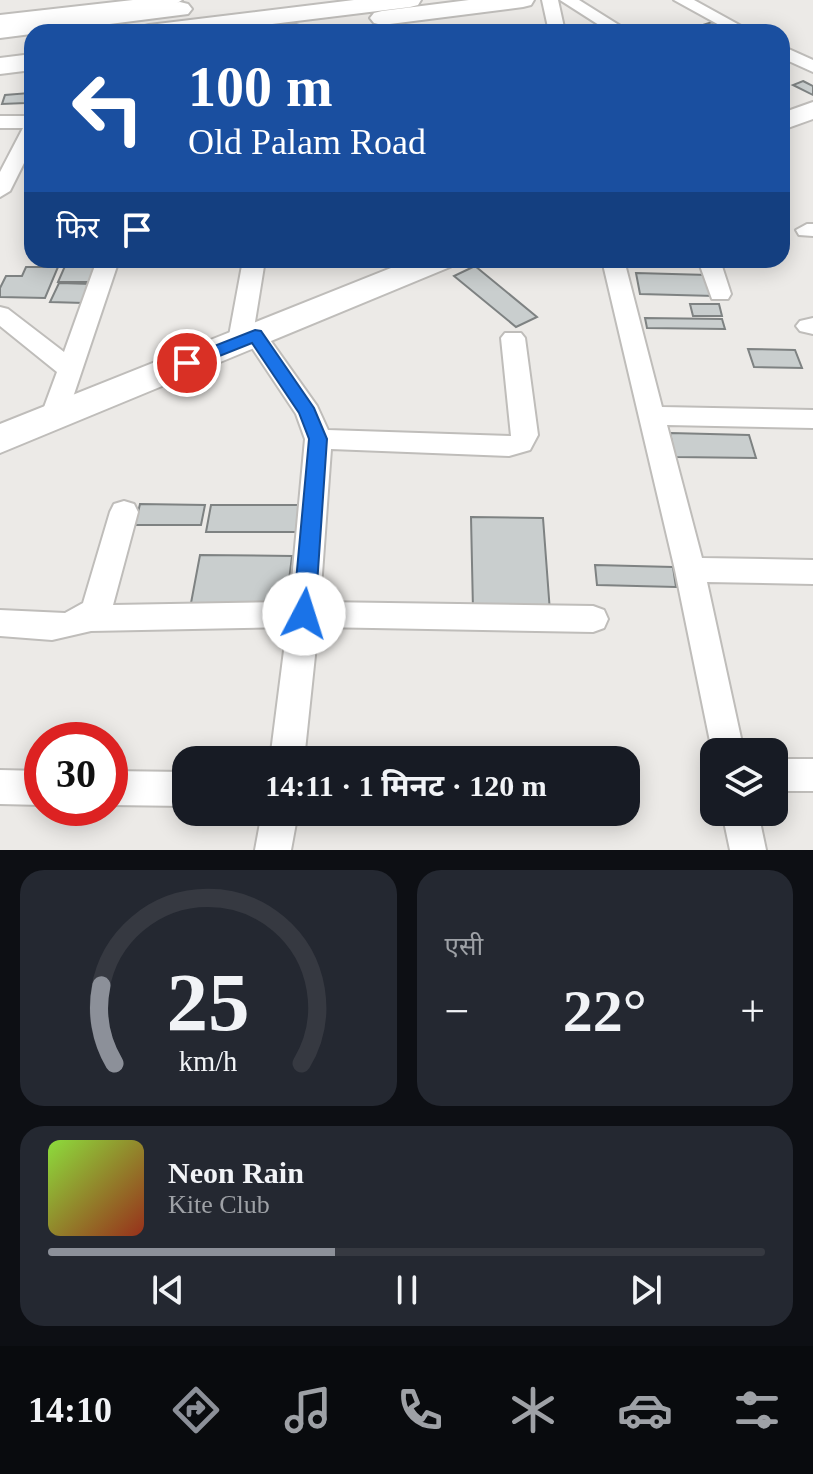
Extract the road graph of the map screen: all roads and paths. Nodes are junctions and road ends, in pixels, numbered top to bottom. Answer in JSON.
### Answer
{"nodes":[{"id":1,"x":174,"y":0,"type":"edge"},
{"id":2,"x":257,"y":0,"type":"edge"},
{"id":3,"x":410,"y":0,"type":"edge"},
{"id":4,"x":523,"y":0,"type":"edge"},
{"id":5,"x":550,"y":0,"type":"edge"},
{"id":6,"x":568,"y":0,"type":"edge"},
{"id":7,"x":682,"y":0,"type":"edge"},
{"id":8,"x":0,"y":20,"type":"edge"},
{"id":9,"x":58,"y":24,"type":"edge"},
{"id":10,"x":214,"y":24,"type":"edge"},
{"id":11,"x":339,"y":24,"type":"edge"},
{"id":12,"x":555,"y":24,"type":"edge"},
{"id":13,"x":608,"y":24,"type":"edge"},
{"id":14,"x":728,"y":24,"type":"edge"},
{"id":15,"x":24,"y":28,"type":"edge"},
{"id":16,"x":0,"y":31,"type":"edge"},
{"id":17,"x":24,"y":47,"type":"edge"},
{"id":18,"x":0,"y":50,"type":"edge"},
{"id":19,"x":790,"y":55,"type":"edge"},
{"id":20,"x":24,"y":63,"type":"edge"},
{"id":21,"x":0,"y":66,"type":"edge"},
{"id":22,"x":813,"y":67,"type":"edge"},
{"id":23,"x":813,"y":110,"type":"edge"},
{"id":24,"x":790,"y":119,"type":"edge"},
{"id":25,"x":0,"y":122,"type":"edge"},
{"id":26,"x":24,"y":122,"type":"edge"},
{"id":27,"x":24,"y":144,"type":"edge"},
{"id":28,"x":0,"y":191,"type":"edge"},
{"id":29,"x":105,"y":268,"type":"edge"},
{"id":30,"x":253,"y":268,"type":"edge"},
{"id":31,"x":419,"y":268,"type":"edge"},
{"id":32,"x":615,"y":268,"type":"edge"},
{"id":33,"x":712,"y":268,"type":"edge"},
{"id":34,"x":720,"y":294,"type":"dead end"},
{"id":35,"x":0,"y":314,"type":"edge"},
{"id":36,"x":248,"y":338,"type":"junction"},
{"id":37,"x":513,"y":338,"type":"dead end"},
{"id":38,"x":70,"y":370,"type":"junction"},
{"id":39,"x":652,"y":416,"type":"junction"},
{"id":40,"x":53,"y":418,"type":"junction"},
{"id":41,"x":813,"y":419,"type":"edge"},
{"id":42,"x":0,"y":439,"type":"edge"},
{"id":43,"x":318,"y":439,"type":"junction"},
{"id":44,"x":124,"y":512,"type":"dead end"},
{"id":45,"x":690,"y":570,"type":"junction"},
{"id":46,"x":813,"y":572,"type":"edge"},
{"id":47,"x":304,"y":614,"type":"junction"},
{"id":48,"x":89,"y":618,"type":"junction"},
{"id":49,"x":593,"y":619,"type":"dead end"},
{"id":50,"x":0,"y":623,"type":"edge"},
{"id":51,"x":724,"y":738,"type":"edge"},
{"id":52,"x":289,"y":746,"type":"edge"},
{"id":53,"x":788,"y":775,"type":"edge"},
{"id":54,"x":813,"y":775,"type":"edge"},
{"id":55,"x":0,"y":787,"type":"edge"},
{"id":56,"x":24,"y":788,"type":"edge"},
{"id":57,"x":128,"y":788,"type":"edge"},
{"id":58,"x":172,"y":789,"type":"edge"},
{"id":59,"x":277,"y":826,"type":"edge"},
{"id":60,"x":743,"y":826,"type":"edge"},
{"id":61,"x":273,"y":850,"type":"edge"},
{"id":62,"x":748,"y":850,"type":"edge"}],
"edges":[{"from":1,"to":8,"type":"street"},
{"from":2,"to":9,"type":"street"},
{"from":3,"to":10,"type":"street"},
{"from":4,"to":11,"type":"street"},
{"from":5,"to":12,"type":"street"},
{"from":6,"to":13,"type":"street"},
{"from":7,"to":14,"type":"street"},
{"from":15,"to":16,"type":"street"},
{"from":17,"to":18,"type":"street"},
{"from":19,"to":22,"type":"street"},
{"from":20,"to":21,"type":"street"},
{"from":23,"to":24,"type":"street"},
{"from":25,"to":26,"type":"street"},
{"from":27,"to":28,"type":"street"},
{"from":29,"to":38,"type":"street"},
{"from":30,"to":36,"type":"street"},
{"from":31,"to":36,"type":"street"},
{"from":32,"to":39,"type":"street"},
{"from":33,"to":34,"type":"street"},
{"from":35,"to":38,"type":"street"},
{"from":36,"to":40,"type":"street"},
{"from":36,"to":43,"type":"street"},
{"from":37,"to":43,"type":"street"},
{"from":38,"to":40,"type":"street"},
{"from":39,"to":41,"type":"street"},
{"from":39,"to":45,"type":"street"},
{"from":40,"to":42,"type":"street"},
{"from":43,"to":47,"type":"street"},
{"from":44,"to":48,"type":"street"},
{"from":45,"to":46,"type":"street"},
{"from":45,"to":51,"type":"street"},
{"from":47,"to":48,"type":"street"},
{"from":47,"to":49,"type":"street"},
{"from":47,"to":52,"type":"street"},
{"from":48,"to":50,"type":"street"},
{"from":53,"to":54,"type":"street"},
{"from":55,"to":56,"type":"street"},
{"from":57,"to":58,"type":"street"},
{"from":59,"to":61,"type":"street"},
{"from":60,"to":62,"type":"street"}]}
